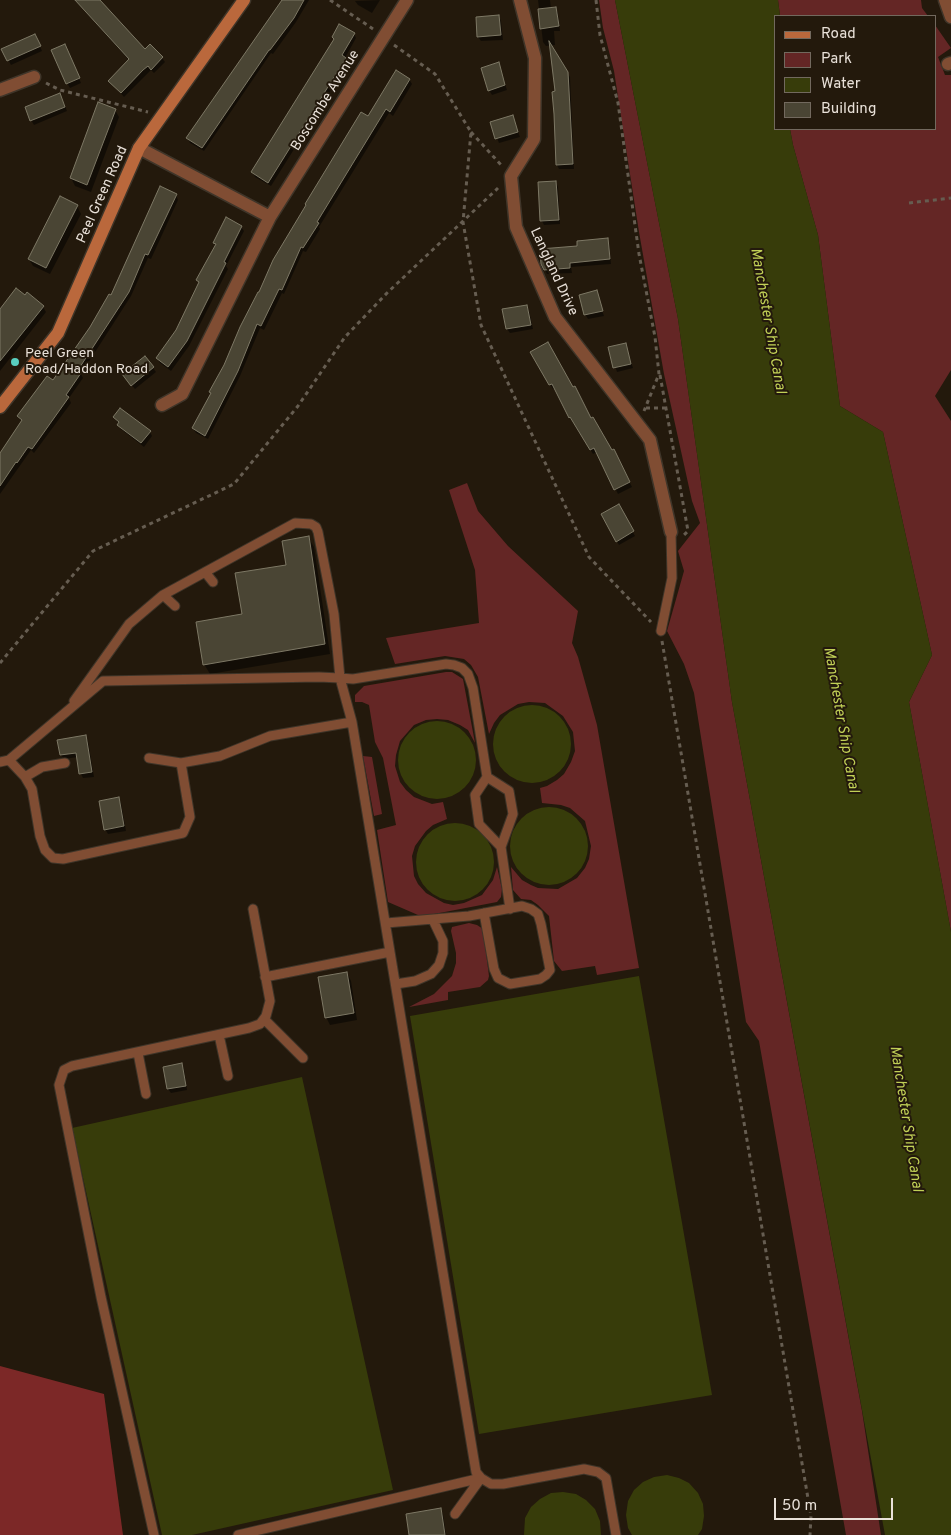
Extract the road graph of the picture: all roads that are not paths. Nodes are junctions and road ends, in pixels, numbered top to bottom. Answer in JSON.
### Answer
{"nodes":[{"id":1,"x":244,"y":0,"type":"edge"},
{"id":2,"x":407,"y":0,"type":"edge"},
{"id":3,"x":520,"y":0,"type":"edge"},
{"id":4,"x":945,"y":0,"type":"edge"},
{"id":5,"x":951,"y":17,"type":"edge"},
{"id":6,"x":34,"y":78,"type":"road end"},
{"id":7,"x":0,"y":90,"type":"edge"},
{"id":8,"x":139,"y":148,"type":"junction"},
{"id":9,"x":270,"y":217,"type":"junction"},
{"id":10,"x":162,"y":405,"type":"dead end"},
{"id":11,"x":0,"y":407,"type":"edge"},
{"id":12,"x":671,"y":532,"type":"joint"},
{"id":13,"x":205,"y":572,"type":"junction"},
{"id":14,"x":213,"y":582,"type":"dead end"},
{"id":15,"x":163,"y":595,"type":"junction"},
{"id":16,"x":175,"y":606,"type":"dead end"},
{"id":17,"x":661,"y":631,"type":"road end"},
{"id":18,"x":340,"y":678,"type":"junction"},
{"id":19,"x":67,"y":712,"type":"junction"},
{"id":20,"x":352,"y":722,"type":"junction"},
{"id":21,"x":149,"y":758,"type":"dead end"},
{"id":22,"x":4,"y":761,"type":"edge"},
{"id":23,"x":65,"y":763,"type":"dead end"},
{"id":24,"x":181,"y":763,"type":"junction"},
{"id":25,"x":25,"y":777,"type":"junction"},
{"id":26,"x":487,"y":777,"type":"junction"},
{"id":27,"x":502,"y":846,"type":"junction"},
{"id":28,"x":253,"y":909,"type":"dead end"},
{"id":29,"x":510,"y":909,"type":"junction"},
{"id":30,"x":484,"y":914,"type":"junction"},
{"id":31,"x":433,"y":920,"type":"junction"},
{"id":32,"x":386,"y":923,"type":"junction"},
{"id":33,"x":390,"y":952,"type":"junction"},
{"id":34,"x":265,"y":977,"type":"junction"},
{"id":35,"x":396,"y":984,"type":"junction"},
{"id":36,"x":264,"y":1019,"type":"junction"},
{"id":37,"x":219,"y":1035,"type":"junction"},
{"id":38,"x":138,"y":1052,"type":"junction"},
{"id":39,"x":304,"y":1058,"type":"dead end"},
{"id":40,"x":228,"y":1076,"type":"dead end"},
{"id":41,"x":146,"y":1094,"type":"dead end"},
{"id":42,"x":481,"y":1478,"type":"junction"},
{"id":43,"x":455,"y":1514,"type":"dead end"},
{"id":44,"x":154,"y":1535,"type":"edge"},
{"id":45,"x":238,"y":1535,"type":"edge"},
{"id":46,"x":616,"y":1535,"type":"edge"}],
"edges":[{"from":1,"to":8,"type":"street","name":"Peel Green Road"},
{"from":2,"to":9,"type":"street","name":"Boscombe Avenue"},
{"from":3,"to":12,"type":"street","name":"Langland Drive"},
{"from":4,"to":5,"type":"street"},
{"from":6,"to":7,"type":"street"},
{"from":8,"to":9,"type":"street"},
{"from":8,"to":11,"type":"street","name":"Peel Green Road"},
{"from":9,"to":10,"type":"street","name":"Boscombe Avenue"},
{"from":12,"to":17,"type":"lane"},
{"from":13,"to":14,"type":"lane"},
{"from":13,"to":15,"type":"lane"},
{"from":13,"to":18,"type":"lane"},
{"from":15,"to":16,"type":"lane"},
{"from":15,"to":19,"type":"lane"},
{"from":18,"to":19,"type":"lane"},
{"from":18,"to":20,"type":"lane"},
{"from":18,"to":26,"type":"lane"},
{"from":19,"to":22,"type":"lane"},
{"from":20,"to":24,"type":"lane"},
{"from":20,"to":32,"type":"lane"},
{"from":21,"to":24,"type":"lane"},
{"from":22,"to":25,"type":"lane"},
{"from":23,"to":25,"type":"lane"},
{"from":24,"to":25,"type":"lane"},
{"from":26,"to":27,"type":"lane"},
{"from":26,"to":27,"type":"lane"},
{"from":27,"to":29,"type":"lane"},
{"from":28,"to":34,"type":"lane"},
{"from":29,"to":30,"type":"lane"},
{"from":29,"to":30,"type":"lane"},
{"from":30,"to":31,"type":"lane"},
{"from":31,"to":32,"type":"lane"},
{"from":31,"to":35,"type":"lane"},
{"from":32,"to":33,"type":"lane"},
{"from":33,"to":34,"type":"lane"},
{"from":33,"to":35,"type":"lane"},
{"from":34,"to":36,"type":"lane"},
{"from":35,"to":42,"type":"lane"},
{"from":36,"to":37,"type":"lane"},
{"from":36,"to":39,"type":"lane"},
{"from":37,"to":38,"type":"lane"},
{"from":37,"to":40,"type":"lane"},
{"from":38,"to":41,"type":"lane"},
{"from":38,"to":44,"type":"lane"},
{"from":42,"to":43,"type":"lane"},
{"from":42,"to":45,"type":"lane"},
{"from":42,"to":46,"type":"lane"}]}
